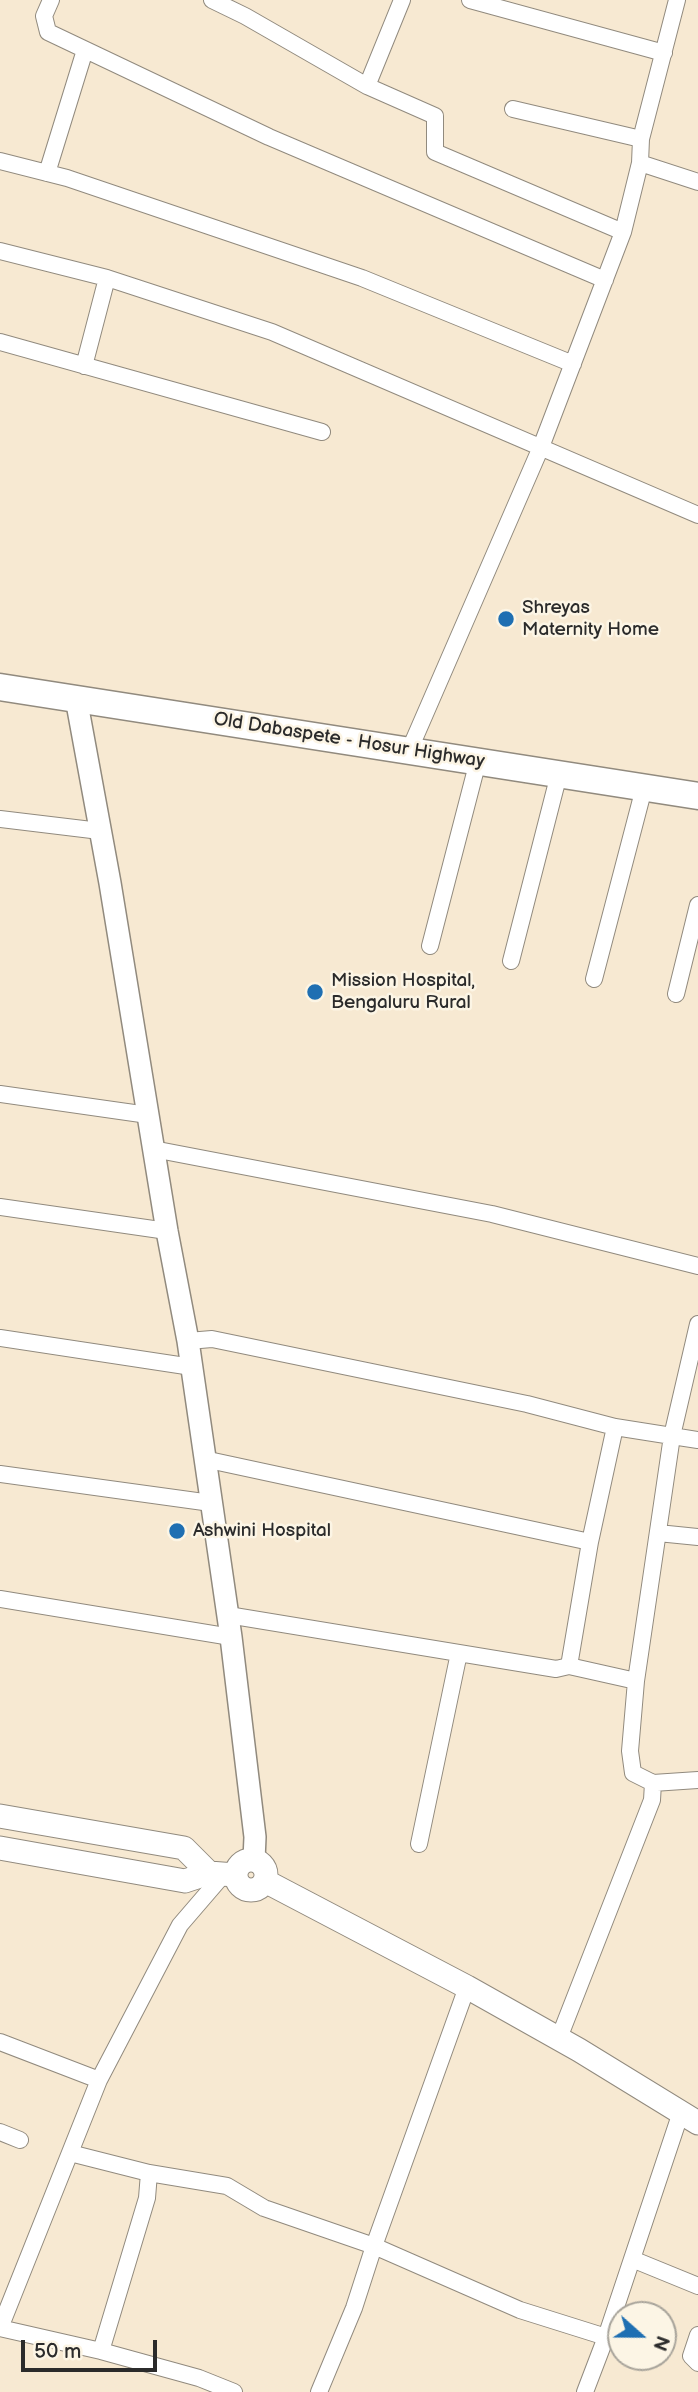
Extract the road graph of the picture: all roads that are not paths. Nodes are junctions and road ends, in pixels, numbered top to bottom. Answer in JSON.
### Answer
{"nodes":[{"id":1,"x":51,"y":0,"type":"edge"},
{"id":2,"x":212,"y":0,"type":"edge"},
{"id":3,"x":402,"y":0,"type":"edge"},
{"id":4,"x":470,"y":0,"type":"edge"},
{"id":5,"x":677,"y":0,"type":"edge"},
{"id":6,"x":85,"y":50,"type":"junction"},
{"id":7,"x":664,"y":53,"type":"junction"},
{"id":8,"x":367,"y":86,"type":"junction"},
{"id":9,"x":513,"y":109,"type":"dead end"},
{"id":10,"x":641,"y":139,"type":"junction"},
{"id":11,"x":0,"y":162,"type":"edge"},
{"id":12,"x":640,"y":163,"type":"junction"},
{"id":13,"x":47,"y":173,"type":"junction"},
{"id":14,"x":698,"y":182,"type":"edge"},
{"id":15,"x":623,"y":232,"type":"junction"},
{"id":16,"x":0,"y":251,"type":"edge"},
{"id":17,"x":107,"y":278,"type":"junction"},
{"id":18,"x":605,"y":280,"type":"junction"},
{"id":19,"x":0,"y":342,"type":"edge"},
{"id":20,"x":573,"y":364,"type":"junction"},
{"id":21,"x":84,"y":366,"type":"junction"},
{"id":22,"x":322,"y":432,"type":"dead end"},
{"id":23,"x":541,"y":447,"type":"junction"},
{"id":24,"x":698,"y":515,"type":"edge"},
{"id":25,"x":0,"y":687,"type":"edge"},
{"id":26,"x":76,"y":698,"type":"junction"},
{"id":27,"x":409,"y":751,"type":"junction"},
{"id":28,"x":478,"y":761,"type":"junction"},
{"id":29,"x":559,"y":774,"type":"junction"},
{"id":30,"x":644,"y":788,"type":"junction"},
{"id":31,"x":698,"y":796,"type":"edge"},
{"id":32,"x":0,"y":819,"type":"edge"},
{"id":33,"x":100,"y":831,"type":"junction"},
{"id":34,"x":698,"y":905,"type":"edge"},
{"id":35,"x":430,"y":946,"type":"dead end"},
{"id":36,"x":511,"y":961,"type":"dead end"},
{"id":37,"x":594,"y":979,"type":"dead end"},
{"id":38,"x":676,"y":994,"type":"dead end"},
{"id":39,"x":0,"y":1094,"type":"edge"},
{"id":40,"x":148,"y":1115,"type":"junction"},
{"id":41,"x":153,"y":1149,"type":"junction"},
{"id":42,"x":0,"y":1208,"type":"edge"},
{"id":43,"x":167,"y":1231,"type":"junction"},
{"id":44,"x":698,"y":1266,"type":"edge"},
{"id":45,"x":698,"y":1324,"type":"edge"},
{"id":46,"x":0,"y":1338,"type":"edge"},
{"id":47,"x":188,"y":1341,"type":"junction"},
{"id":48,"x":192,"y":1367,"type":"junction"},
{"id":49,"x":615,"y":1427,"type":"junction"},
{"id":50,"x":672,"y":1436,"type":"junction"},
{"id":51,"x":698,"y":1440,"type":"edge"},
{"id":52,"x":204,"y":1459,"type":"junction"},
{"id":53,"x":0,"y":1474,"type":"edge"},
{"id":54,"x":211,"y":1503,"type":"junction"},
{"id":55,"x":658,"y":1533,"type":"junction"},
{"id":56,"x":698,"y":1537,"type":"edge"},
{"id":57,"x":590,"y":1542,"type":"junction"},
{"id":58,"x":0,"y":1599,"type":"edge"},
{"id":59,"x":228,"y":1615,"type":"junction"},
{"id":60,"x":232,"y":1637,"type":"junction"},
{"id":61,"x":459,"y":1653,"type":"junction"},
{"id":62,"x":569,"y":1666,"type":"junction"},
{"id":63,"x":636,"y":1681,"type":"junction"},
{"id":64,"x":698,"y":1780,"type":"edge"},
{"id":65,"x":653,"y":1783,"type":"junction"},
{"id":66,"x":0,"y":1816,"type":"edge"},
{"id":67,"x":419,"y":1844,"type":"dead end"},
{"id":68,"x":0,"y":1848,"type":"edge"},
{"id":69,"x":254,"y":1860,"type":"junction"},
{"id":70,"x":222,"y":1874,"type":"junction"},
{"id":71,"x":265,"y":1881,"type":"junction"},
{"id":72,"x":467,"y":1987,"type":"junction"},
{"id":73,"x":559,"y":2038,"type":"junction"},
{"id":74,"x":0,"y":2042,"type":"edge"},
{"id":75,"x":99,"y":2080,"type":"junction"},
{"id":76,"x":689,"y":2118,"type":"edge"},
{"id":77,"x":0,"y":2132,"type":"edge"},
{"id":78,"x":20,"y":2140,"type":"dead end"},
{"id":79,"x":70,"y":2153,"type":"junction"},
{"id":80,"x":149,"y":2173,"type":"junction"},
{"id":81,"x":374,"y":2246,"type":"junction"},
{"id":82,"x":632,"y":2259,"type":"junction"},
{"id":83,"x":698,"y":2286,"type":"edge"},
{"id":84,"x":0,"y":2328,"type":"edge"},
{"id":85,"x":698,"y":2336,"type":"edge"},
{"id":86,"x":606,"y":2337,"type":"junction"},
{"id":87,"x":101,"y":2351,"type":"junction"},
{"id":88,"x":698,"y":2363,"type":"edge"},
{"id":89,"x":234,"y":2392,"type":"edge"},
{"id":90,"x":319,"y":2392,"type":"edge"},
{"id":91,"x":585,"y":2392,"type":"edge"}],
"edges":[{"from":1,"to":6,"type":"street"},
{"from":2,"to":8,"type":"street"},
{"from":3,"to":8,"type":"street"},
{"from":4,"to":7,"type":"street"},
{"from":5,"to":7,"type":"street"},
{"from":6,"to":13,"type":"street"},
{"from":6,"to":18,"type":"street"},
{"from":7,"to":10,"type":"street"},
{"from":8,"to":15,"type":"street"},
{"from":9,"to":10,"type":"street"},
{"from":10,"to":12,"type":"street"},
{"from":11,"to":13,"type":"street"},
{"from":12,"to":14,"type":"street"},
{"from":12,"to":15,"type":"street"},
{"from":13,"to":20,"type":"street"},
{"from":15,"to":18,"type":"street"},
{"from":16,"to":17,"type":"street"},
{"from":17,"to":21,"type":"street"},
{"from":17,"to":23,"type":"street"},
{"from":18,"to":20,"type":"street"},
{"from":19,"to":21,"type":"street"},
{"from":20,"to":23,"type":"street"},
{"from":21,"to":22,"type":"street"},
{"from":23,"to":24,"type":"street"},
{"from":23,"to":27,"type":"street"},
{"from":25,"to":26,"type":"main road","name":"Old Dabaspete - Hosur Highway"},
{"from":26,"to":27,"type":"main road","name":"Old Dabaspete - Hosur Highway"},
{"from":26,"to":33,"type":"street"},
{"from":27,"to":28,"type":"main road","name":"Old Dabaspete - Hosur Highway"},
{"from":28,"to":29,"type":"main road","name":"Old Dabaspete - Hosur Highway"},
{"from":28,"to":35,"type":"street"},
{"from":29,"to":30,"type":"main road","name":"Old Dabaspete - Hosur Highway"},
{"from":29,"to":36,"type":"street"},
{"from":30,"to":31,"type":"main road","name":"Old Dabaspete - Hosur Highway"},
{"from":30,"to":37,"type":"street"},
{"from":32,"to":33,"type":"street"},
{"from":33,"to":40,"type":"street"},
{"from":34,"to":38,"type":"street"},
{"from":39,"to":40,"type":"street"},
{"from":40,"to":41,"type":"street"},
{"from":41,"to":43,"type":"street"},
{"from":41,"to":44,"type":"street"},
{"from":42,"to":43,"type":"street"},
{"from":43,"to":47,"type":"street"},
{"from":45,"to":50,"type":"street"},
{"from":46,"to":48,"type":"street"},
{"from":47,"to":48,"type":"street"},
{"from":47,"to":49,"type":"street"},
{"from":48,"to":52,"type":"street"},
{"from":49,"to":50,"type":"street"},
{"from":49,"to":57,"type":"street"},
{"from":50,"to":51,"type":"street"},
{"from":50,"to":55,"type":"street"},
{"from":52,"to":54,"type":"street"},
{"from":52,"to":57,"type":"street"},
{"from":53,"to":54,"type":"street"},
{"from":54,"to":59,"type":"street"},
{"from":55,"to":56,"type":"street"},
{"from":55,"to":63,"type":"street"},
{"from":57,"to":62,"type":"street"},
{"from":58,"to":60,"type":"street"},
{"from":59,"to":60,"type":"street"},
{"from":59,"to":61,"type":"street"},
{"from":60,"to":69,"type":"street"},
{"from":61,"to":62,"type":"street"},
{"from":61,"to":67,"type":"street"},
{"from":62,"to":63,"type":"street"},
{"from":63,"to":65,"type":"street"},
{"from":64,"to":65,"type":"street"},
{"from":65,"to":73,"type":"street"},
{"from":66,"to":70,"type":"main road"},
{"from":68,"to":70,"type":"main road"},
{"from":69,"to":70,"type":"main road"},
{"from":69,"to":71,"type":"main road"},
{"from":70,"to":71,"type":"main road"},
{"from":70,"to":75,"type":"street"},
{"from":71,"to":72,"type":"main road"},
{"from":72,"to":73,"type":"main road"},
{"from":72,"to":81,"type":"street"},
{"from":73,"to":76,"type":"main road"},
{"from":74,"to":75,"type":"street"},
{"from":75,"to":79,"type":"street"},
{"from":76,"to":82,"type":"street"},
{"from":77,"to":78,"type":"street"},
{"from":79,"to":80,"type":"street"},
{"from":79,"to":84,"type":"street"},
{"from":80,"to":81,"type":"street"},
{"from":80,"to":87,"type":"street"},
{"from":81,"to":86,"type":"street"},
{"from":81,"to":90,"type":"street"},
{"from":82,"to":83,"type":"street"},
{"from":82,"to":86,"type":"street"},
{"from":84,"to":87,"type":"street"},
{"from":85,"to":88,"type":"street"},
{"from":86,"to":91,"type":"street"},
{"from":87,"to":89,"type":"street"}]}
